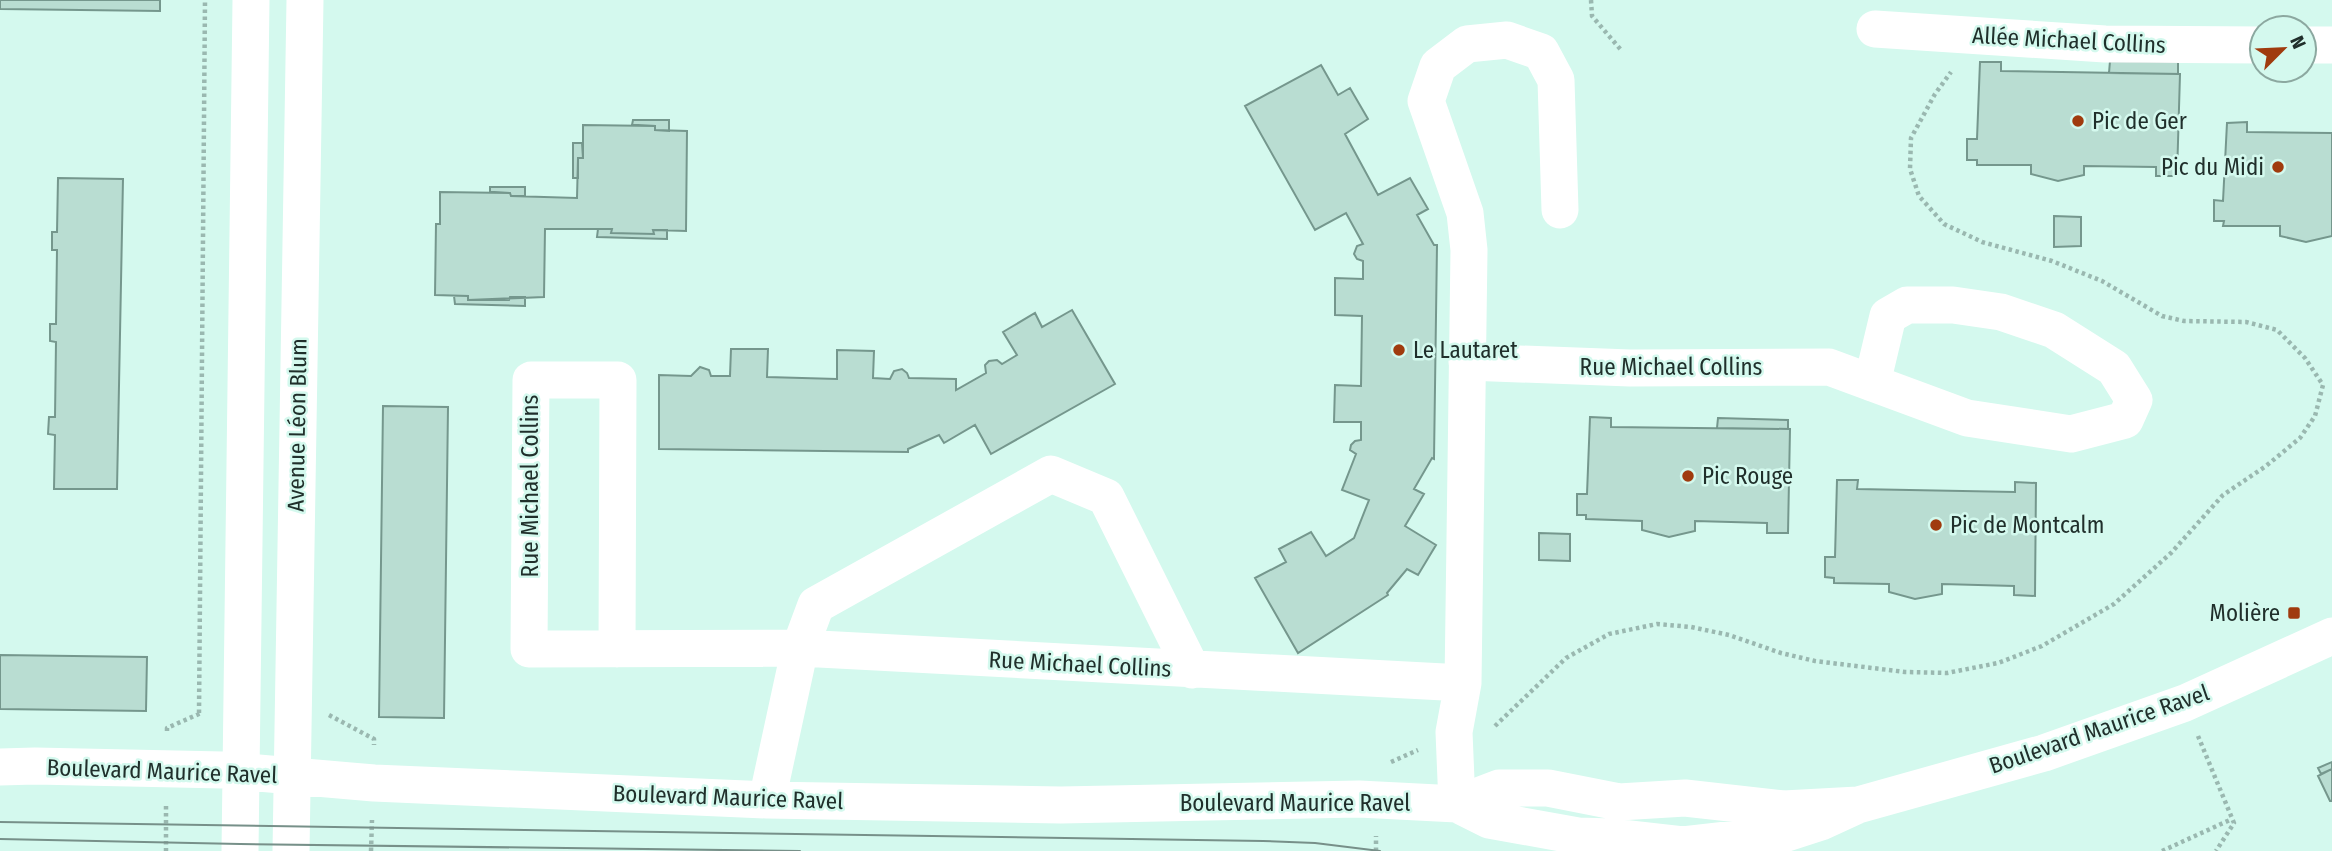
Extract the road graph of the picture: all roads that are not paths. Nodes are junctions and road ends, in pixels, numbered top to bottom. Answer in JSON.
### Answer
{"nodes":[{"id":1,"x":251,"y":0,"type":"edge"},
{"id":2,"x":305,"y":0,"type":"edge"},
{"id":3,"x":1875,"y":29,"type":"dead end"},
{"id":4,"x":2248,"y":45,"type":"edge"},
{"id":5,"x":1560,"y":210,"type":"dead end"},
{"id":6,"x":1467,"y":362,"type":"junction"},
{"id":7,"x":1872,"y":383,"type":"junction"},
{"id":8,"x":2332,"y":636,"type":"edge"},
{"id":9,"x":800,"y":648,"type":"junction"},
{"id":10,"x":617,"y":649,"type":"junction"},
{"id":11,"x":1192,"y":670,"type":"junction"},
{"id":12,"x":1463,"y":683,"type":"junction"},
{"id":13,"x":0,"y":767,"type":"edge"},
{"id":14,"x":240,"y":771,"type":"junction"},
{"id":15,"x":291,"y":776,"type":"junction"},
{"id":16,"x":767,"y":800,"type":"junction"},
{"id":17,"x":1457,"y":804,"type":"junction"},
{"id":18,"x":1614,"y":830,"type":"edge"},
{"id":19,"x":240,"y":851,"type":"edge"},
{"id":20,"x":291,"y":851,"type":"edge"}],
"edges":[{"from":1,"to":14,"type":"street"},
{"from":2,"to":15,"type":"street","name":"Avenue Léon Blum"},
{"from":3,"to":4,"type":"street","name":"Allée Michael Collins"},
{"from":5,"to":6,"type":"street"},
{"from":6,"to":7,"type":"street","name":"Rue Michael Collins"},
{"from":6,"to":12,"type":"street"},
{"from":7,"to":7,"type":"street","name":"Rue Michael Collins"},
{"from":8,"to":18,"type":"street","name":"Boulevard Maurice Ravel"},
{"from":9,"to":10,"type":"street","name":"Rue Michael Collins"},
{"from":9,"to":11,"type":"street","name":"Rue Michael Collins"},
{"from":9,"to":11,"type":"street","name":"Rue Michael Collins"},
{"from":9,"to":16,"type":"street","name":"Rue Michael Collins"},
{"from":10,"to":10,"type":"street","name":"Rue Michael Collins"},
{"from":11,"to":12,"type":"street","name":"Rue Michael Collins"},
{"from":12,"to":17,"type":"street"},
{"from":13,"to":14,"type":"street","name":"Boulevard Maurice Ravel"},
{"from":14,"to":15,"type":"street","name":"Boulevard Maurice Ravel"},
{"from":14,"to":19,"type":"street"},
{"from":15,"to":16,"type":"street","name":"Boulevard Maurice Ravel"},
{"from":15,"to":20,"type":"street","name":"Avenue Léon Blum"},
{"from":16,"to":17,"type":"street","name":"Boulevard Maurice Ravel"},
{"from":17,"to":18,"type":"street","name":"Boulevard Maurice Ravel"}]}
